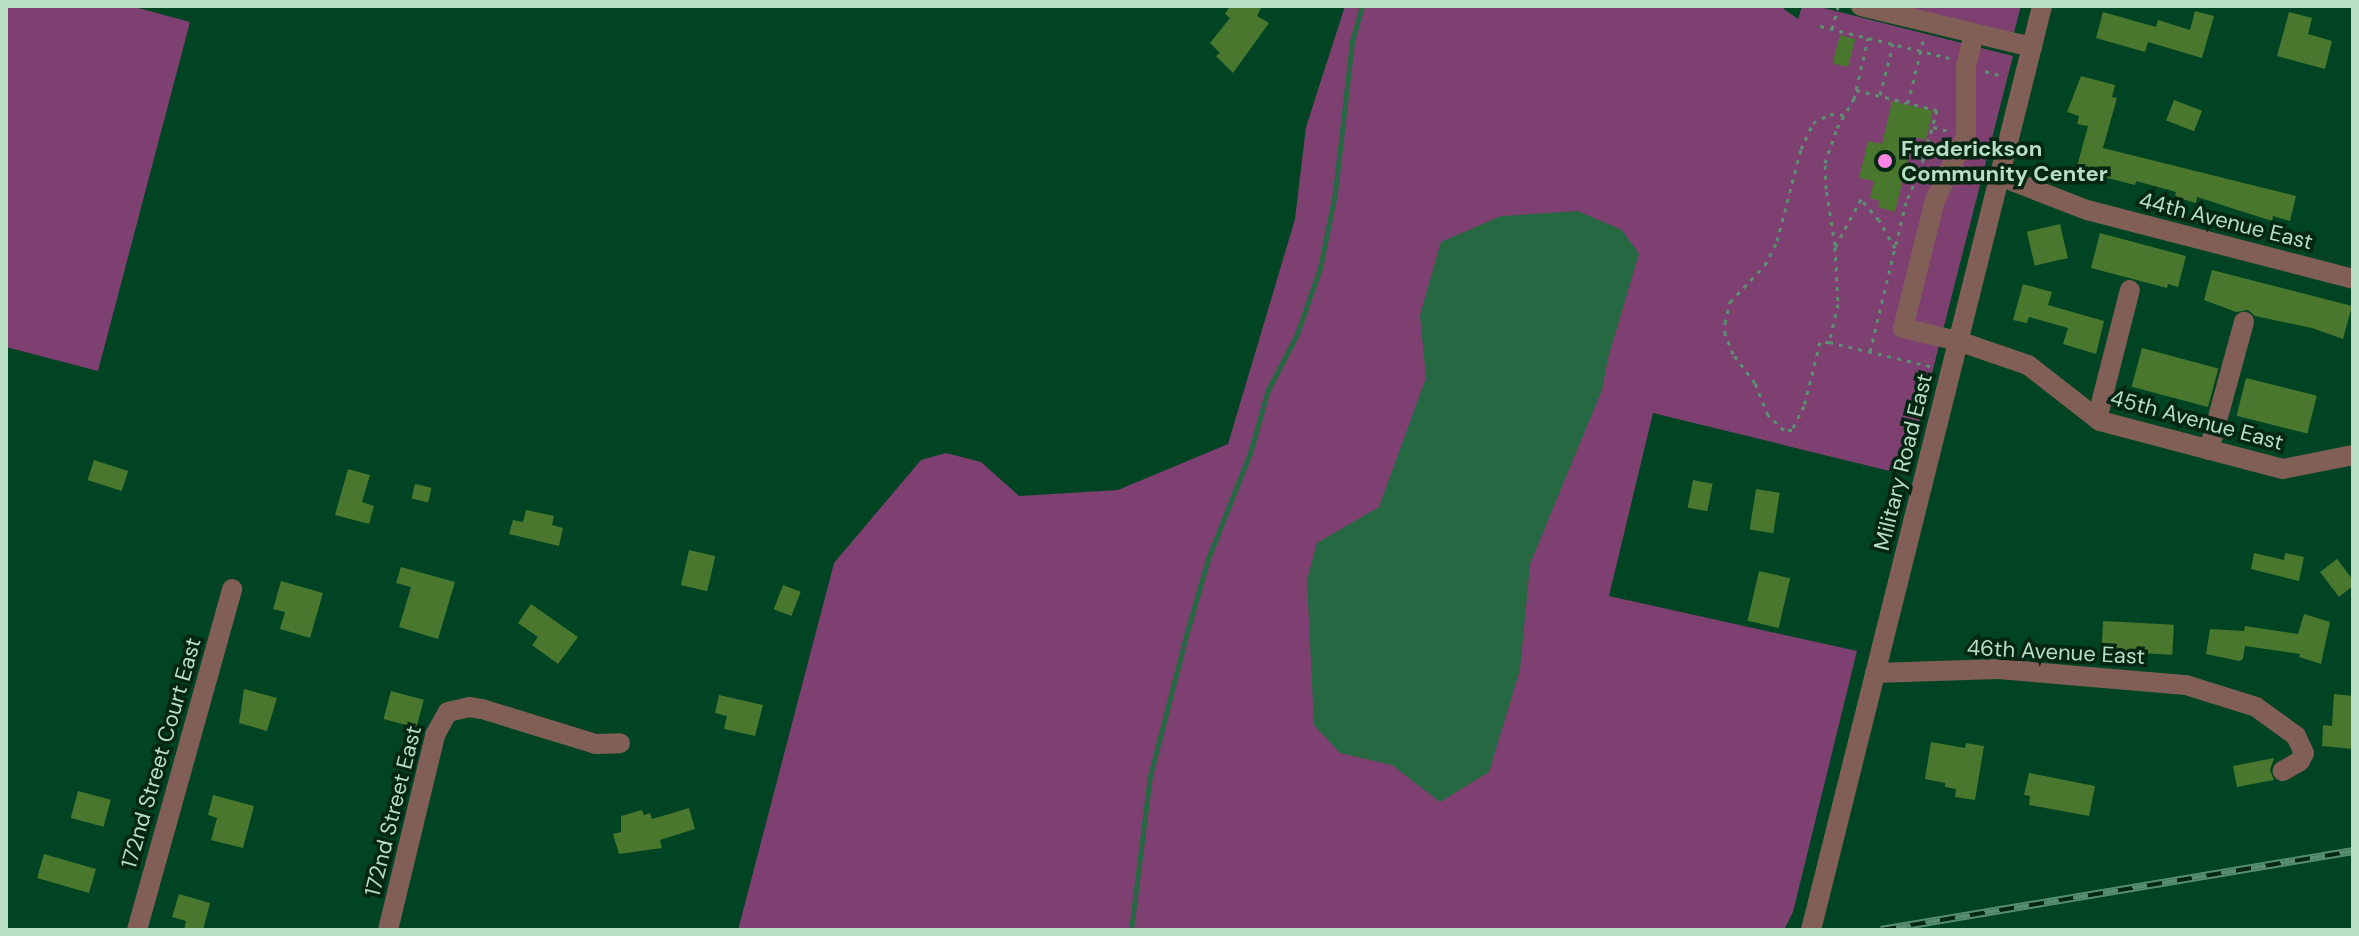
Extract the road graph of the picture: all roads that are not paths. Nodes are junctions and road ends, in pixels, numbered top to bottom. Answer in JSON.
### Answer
{"nodes":[{"id":1,"x":1861,"y":6,"type":"edge"},
{"id":2,"x":2042,"y":6,"type":"edge"},
{"id":3,"x":1908,"y":11,"type":"edge"},
{"id":4,"x":1974,"y":34,"type":"junction"},
{"id":5,"x":2032,"y":47,"type":"junction"},
{"id":6,"x":1997,"y":175,"type":"junction"},
{"id":7,"x":2353,"y":279,"type":"edge"},
{"id":8,"x":2130,"y":290,"type":"dead end"},
{"id":9,"x":2244,"y":322,"type":"dead end"},
{"id":10,"x":1958,"y":341,"type":"junction"},
{"id":11,"x":2097,"y":419,"type":"junction"},
{"id":12,"x":2209,"y":450,"type":"junction"},
{"id":13,"x":2351,"y":456,"type":"edge"},
{"id":14,"x":232,"y":589,"type":"dead end"},
{"id":15,"x":1875,"y":673,"type":"junction"},
{"id":16,"x":620,"y":743,"type":"dead end"},
{"id":17,"x":2283,"y":771,"type":"dead end"},
{"id":18,"x":137,"y":930,"type":"edge"},
{"id":19,"x":388,"y":930,"type":"edge"},
{"id":20,"x":1811,"y":930,"type":"edge"}],
"edges":[{"from":1,"to":3,"type":"street"},
{"from":2,"to":5,"type":"street","name":"Military Road East"},
{"from":3,"to":4,"type":"street"},
{"from":4,"to":5,"type":"street"},
{"from":4,"to":10,"type":"street","name":"45th Avenue East"},
{"from":5,"to":6,"type":"street","name":"Military Road East"},
{"from":6,"to":7,"type":"street","name":"44th Avenue East"},
{"from":6,"to":10,"type":"street","name":"Military Road East"},
{"from":8,"to":11,"type":"street"},
{"from":9,"to":12,"type":"street"},
{"from":10,"to":11,"type":"street","name":"45th Avenue East"},
{"from":10,"to":15,"type":"street","name":"Military Road East"},
{"from":11,"to":12,"type":"street","name":"45th Avenue East"},
{"from":12,"to":13,"type":"street","name":"45th Avenue East"},
{"from":14,"to":18,"type":"street","name":"172nd Street Court East"},
{"from":15,"to":17,"type":"street","name":"46th Avenue East"},
{"from":15,"to":20,"type":"street","name":"Military Road East"},
{"from":16,"to":19,"type":"street","name":"172nd Street East"}]}
